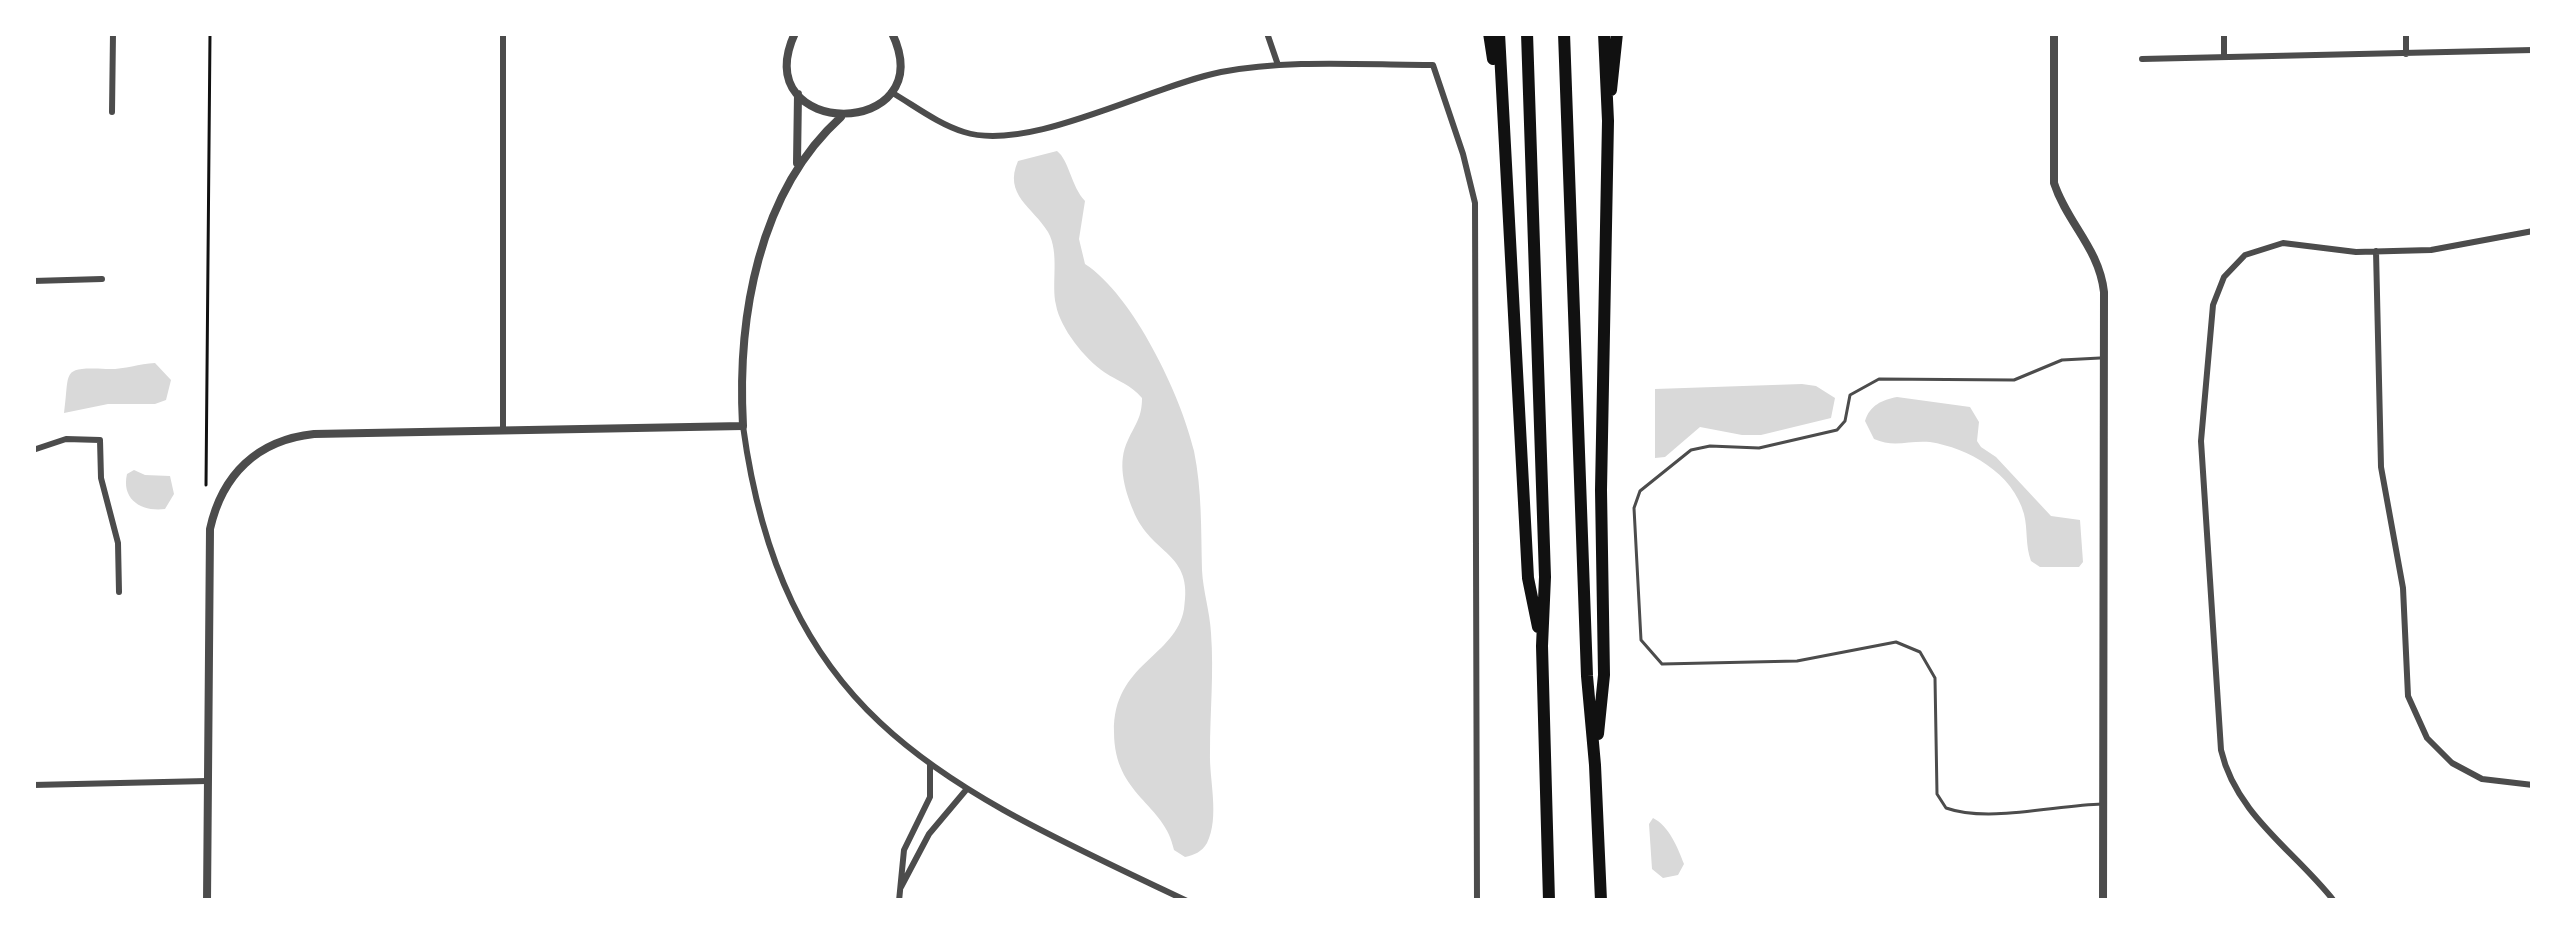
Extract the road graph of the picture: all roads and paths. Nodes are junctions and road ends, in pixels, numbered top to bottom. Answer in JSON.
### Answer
{"nodes":[{"id":1,"x":113,"y":33,"type":"edge"},
{"id":2,"x":210,"y":33,"type":"edge"},
{"id":3,"x":503,"y":33,"type":"edge"},
{"id":4,"x":795,"y":33,"type":"edge"},
{"id":5,"x":892,"y":33,"type":"edge"},
{"id":6,"x":1267,"y":33,"type":"edge"},
{"id":7,"x":1489,"y":33,"type":"edge"},
{"id":8,"x":1499,"y":33,"type":"edge"},
{"id":9,"x":1526,"y":33,"type":"edge"},
{"id":10,"x":1564,"y":33,"type":"edge"},
{"id":11,"x":1604,"y":33,"type":"edge"},
{"id":12,"x":1617,"y":33,"type":"edge"},
{"id":13,"x":2054,"y":33,"type":"edge"},
{"id":14,"x":2224,"y":33,"type":"edge"},
{"id":15,"x":2406,"y":33,"type":"edge"},
{"id":16,"x":2533,"y":50,"type":"edge"},
{"id":17,"x":2406,"y":54,"type":"junction"},
{"id":18,"x":2224,"y":57,"type":"junction"},
{"id":19,"x":2142,"y":59,"type":"dead end"},
{"id":20,"x":1278,"y":65,"type":"junction"},
{"id":21,"x":890,"y":91,"type":"junction"},
{"id":22,"x":798,"y":93,"type":"junction"},
{"id":23,"x":1500,"y":108,"type":"junction"},
{"id":24,"x":112,"y":112,"type":"dead end"},
{"id":25,"x":841,"y":117,"type":"junction"},
{"id":26,"x":1607,"y":121,"type":"junction"},
{"id":27,"x":797,"y":164,"type":"junction"},
{"id":28,"x":2533,"y":231,"type":"edge"},
{"id":29,"x":2376,"y":251,"type":"junction"},
{"id":30,"x":102,"y":279,"type":"dead end"},
{"id":31,"x":33,"y":281,"type":"edge"},
{"id":32,"x":2104,"y":358,"type":"junction"},
{"id":33,"x":743,"y":426,"type":"junction"},
{"id":34,"x":502,"y":429,"type":"junction"},
{"id":35,"x":33,"y":450,"type":"edge"},
{"id":36,"x":206,"y":485,"type":"dead end"},
{"id":37,"x":119,"y":592,"type":"dead end"},
{"id":38,"x":1542,"y":646,"type":"junction"},
{"id":39,"x":930,"y":765,"type":"junction"},
{"id":40,"x":1595,"y":765,"type":"junction"},
{"id":41,"x":207,"y":781,"type":"junction"},
{"id":42,"x":33,"y":785,"type":"edge"},
{"id":43,"x":2533,"y":785,"type":"edge"},
{"id":44,"x":966,"y":790,"type":"junction"},
{"id":45,"x":2104,"y":804,"type":"junction"},
{"id":46,"x":899,"y":890,"type":"junction"},
{"id":47,"x":207,"y":901,"type":"edge"},
{"id":48,"x":899,"y":901,"type":"edge"},
{"id":49,"x":1187,"y":901,"type":"edge"},
{"id":50,"x":1478,"y":901,"type":"edge"},
{"id":51,"x":1550,"y":901,"type":"edge"},
{"id":52,"x":1601,"y":901,"type":"edge"},
{"id":53,"x":2104,"y":901,"type":"edge"},
{"id":54,"x":2334,"y":901,"type":"edge"}],
"edges":[{"from":1,"to":24,"type":"street"},
{"from":2,"to":36,"type":"path"},
{"from":3,"to":34,"type":"street"},
{"from":4,"to":22,"type":"street"},
{"from":5,"to":21,"type":"street"},
{"from":6,"to":20,"type":"street"},
{"from":7,"to":23,"type":"highway"},
{"from":8,"to":23,"type":"highway"},
{"from":9,"to":38,"type":"highway"},
{"from":10,"to":40,"type":"highway"},
{"from":11,"to":26,"type":"highway"},
{"from":12,"to":26,"type":"highway"},
{"from":13,"to":32,"type":"street"},
{"from":14,"to":18,"type":"street"},
{"from":15,"to":17,"type":"street"},
{"from":16,"to":17,"type":"street"},
{"from":17,"to":18,"type":"street"},
{"from":18,"to":19,"type":"street"},
{"from":20,"to":21,"type":"street"},
{"from":20,"to":50,"type":"street"},
{"from":21,"to":25,"type":"street"},
{"from":22,"to":25,"type":"street"},
{"from":22,"to":27,"type":"street"},
{"from":23,"to":38,"type":"highway"},
{"from":25,"to":27,"type":"street"},
{"from":26,"to":40,"type":"highway"},
{"from":27,"to":33,"type":"street"},
{"from":28,"to":29,"type":"street"},
{"from":29,"to":43,"type":"street"},
{"from":29,"to":54,"type":"street"},
{"from":30,"to":31,"type":"street"},
{"from":32,"to":45,"type":"street"},
{"from":32,"to":45,"type":"lane"},
{"from":33,"to":34,"type":"street"},
{"from":33,"to":39,"type":"street"},
{"from":34,"to":41,"type":"street"},
{"from":35,"to":37,"type":"street"},
{"from":38,"to":51,"type":"highway"},
{"from":39,"to":44,"type":"street"},
{"from":39,"to":46,"type":"street"},
{"from":40,"to":52,"type":"highway"},
{"from":41,"to":42,"type":"street"},
{"from":41,"to":47,"type":"street"},
{"from":44,"to":46,"type":"street"},
{"from":44,"to":49,"type":"street"},
{"from":45,"to":53,"type":"street"},
{"from":46,"to":48,"type":"street"}]}
